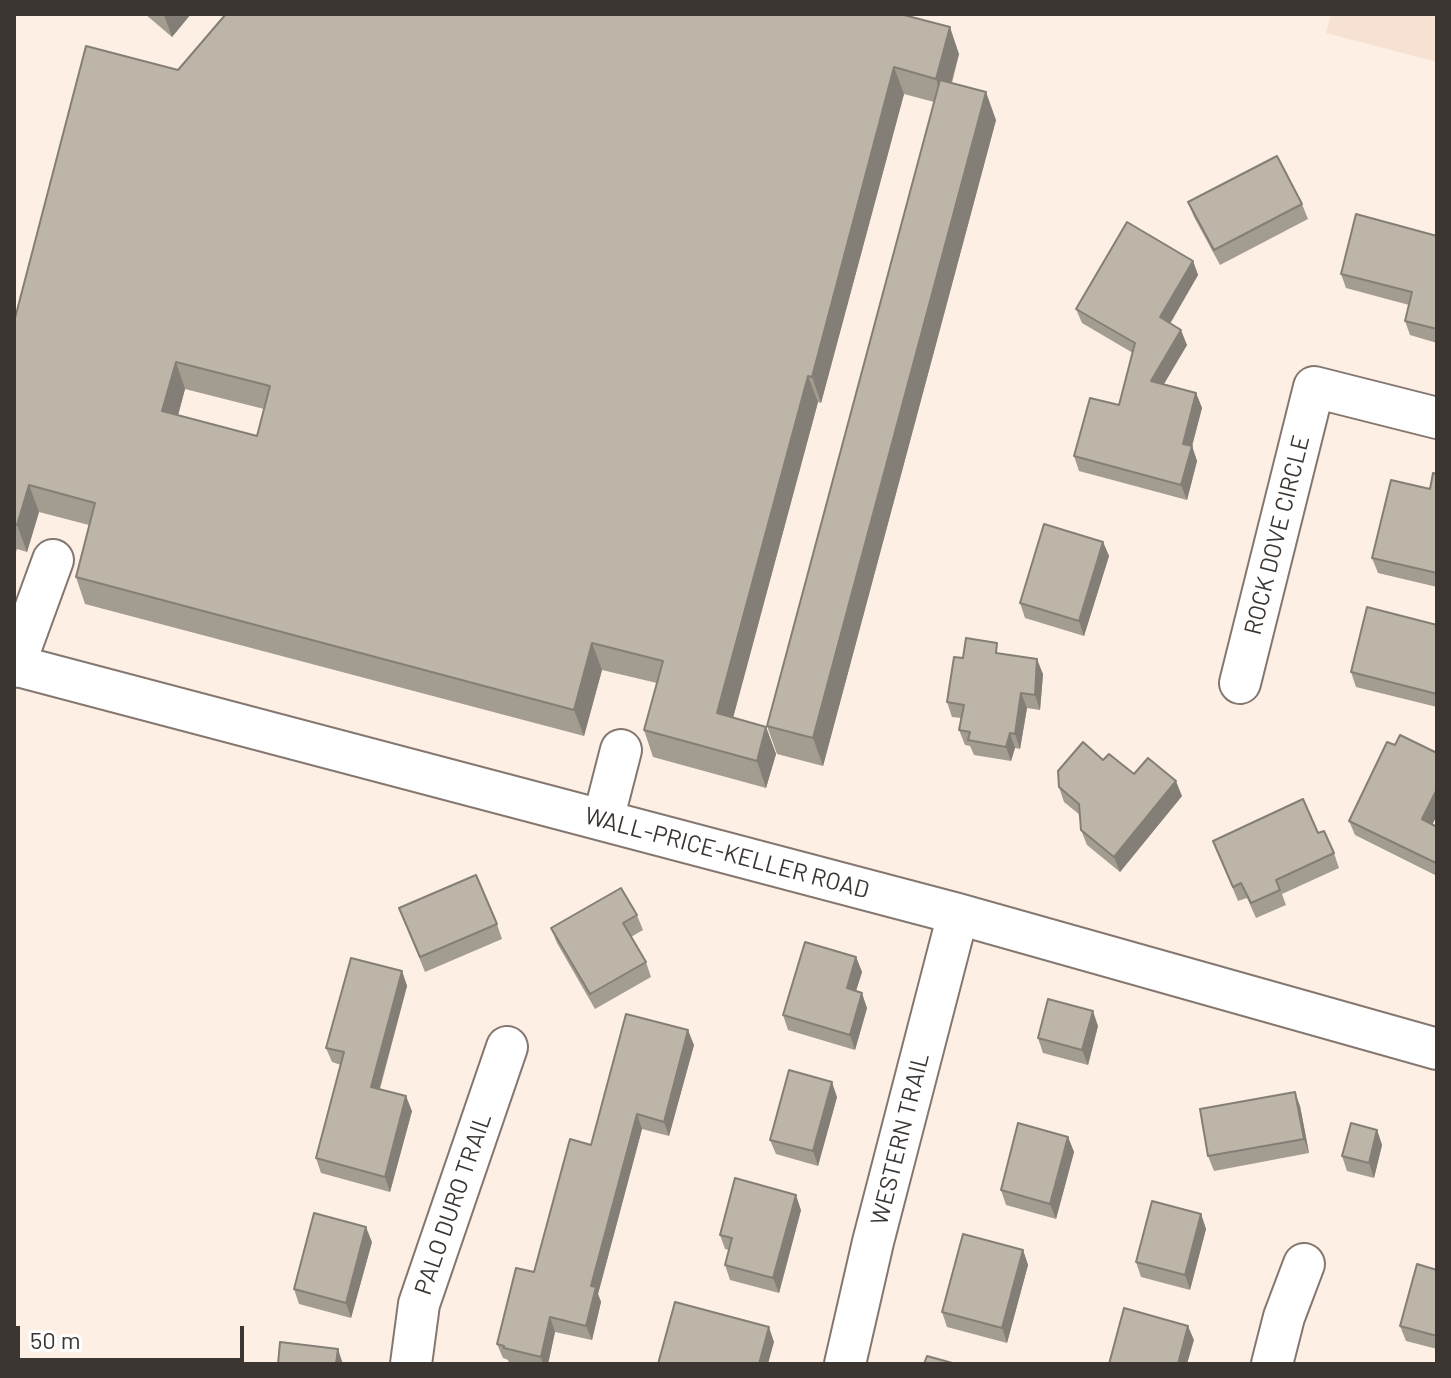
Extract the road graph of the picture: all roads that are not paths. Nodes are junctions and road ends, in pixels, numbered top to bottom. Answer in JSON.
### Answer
{"nodes":[{"id":1,"x":1437,"y":418,"type":"edge"},
{"id":2,"x":53,"y":560,"type":"dead end"},
{"id":3,"x":14,"y":666,"type":"edge"},
{"id":4,"x":1240,"y":683,"type":"dead end"},
{"id":5,"x":621,"y":750,"type":"dead end"},
{"id":6,"x":603,"y":820,"type":"junction"},
{"id":7,"x":958,"y":914,"type":"junction"},
{"id":8,"x":507,"y":1047,"type":"dead end"},
{"id":9,"x":1437,"y":1049,"type":"edge"},
{"id":10,"x":1304,"y":1264,"type":"dead end"},
{"id":11,"x":411,"y":1364,"type":"edge"},
{"id":12,"x":845,"y":1364,"type":"edge"},
{"id":13,"x":1272,"y":1364,"type":"edge"}],
"edges":[{"from":1,"to":4,"type":"street","name":"ROCK DOVE CIRCLE"},
{"from":2,"to":3,"type":"street"},
{"from":3,"to":6,"type":"street","name":"WALL-PRICE-KELLER ROAD"},
{"from":5,"to":6,"type":"street"},
{"from":6,"to":7,"type":"street","name":"WALL-PRICE-KELLER ROAD"},
{"from":7,"to":9,"type":"street","name":"WALL-PRICE-KELLER ROAD"},
{"from":7,"to":12,"type":"street","name":"WESTERN TRAIL"},
{"from":8,"to":11,"type":"street","name":"PALO DURO TRAIL"},
{"from":10,"to":13,"type":"street"}]}
